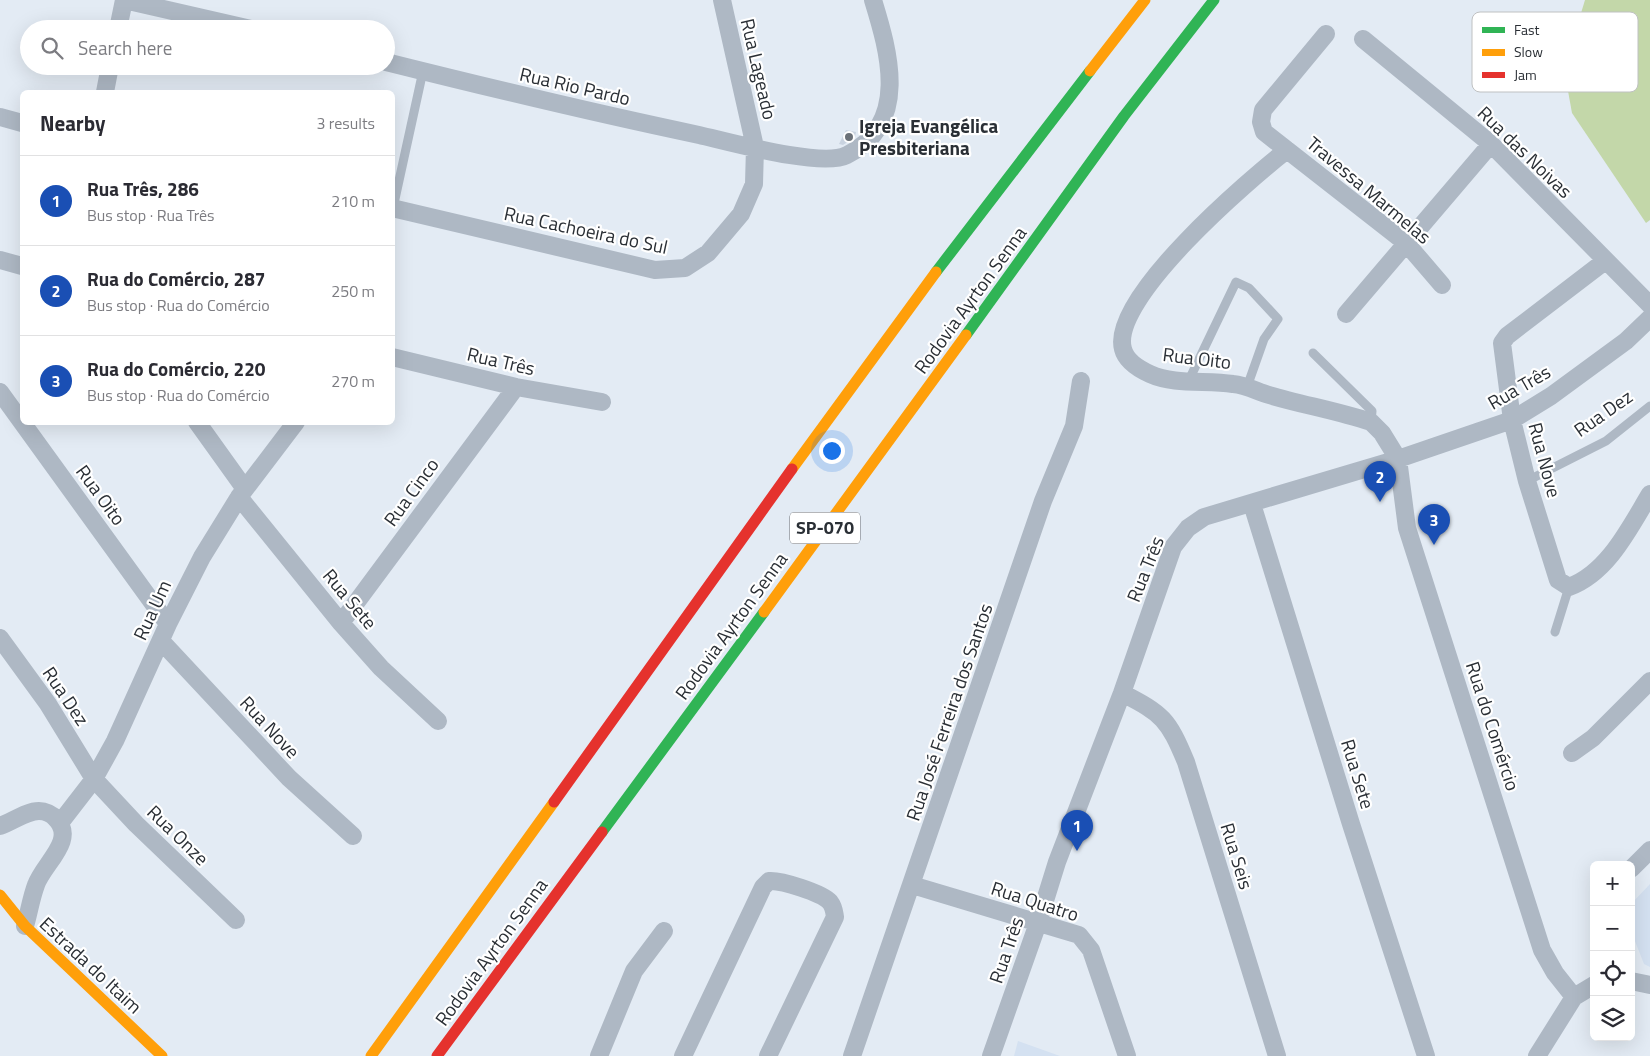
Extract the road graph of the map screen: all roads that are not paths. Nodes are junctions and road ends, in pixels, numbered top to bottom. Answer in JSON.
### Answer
{"nodes":[{"id":1,"x":124,"y":0,"type":"edge"},
{"id":2,"x":722,"y":0,"type":"edge"},
{"id":3,"x":873,"y":0,"type":"edge"},
{"id":4,"x":1138,"y":0,"type":"edge"},
{"id":5,"x":1145,"y":0,"type":"edge"},
{"id":6,"x":1214,"y":0,"type":"edge"},
{"id":7,"x":120,"y":20,"type":"edge"},
{"id":8,"x":212,"y":20,"type":"edge"},
{"id":9,"x":1326,"y":34,"type":"dead end"},
{"id":10,"x":1118,"y":36,"type":"junction"},
{"id":11,"x":1363,"y":39,"type":"dead end"},
{"id":12,"x":395,"y":64,"type":"edge"},
{"id":13,"x":423,"y":71,"type":"junction"},
{"id":14,"x":108,"y":75,"type":"edge"},
{"id":15,"x":105,"y":90,"type":"edge"},
{"id":16,"x":0,"y":117,"type":"edge"},
{"id":17,"x":20,"y":122,"type":"edge"},
{"id":18,"x":1491,"y":144,"type":"junction"},
{"id":19,"x":755,"y":148,"type":"junction"},
{"id":20,"x":1287,"y":150,"type":"junction"},
{"id":21,"x":395,"y":199,"type":"edge"},
{"id":22,"x":395,"y":208,"type":"edge"},
{"id":23,"x":1406,"y":243,"type":"junction"},
{"id":24,"x":0,"y":260,"type":"edge"},
{"id":25,"x":1605,"y":261,"type":"junction"},
{"id":26,"x":20,"y":265,"type":"edge"},
{"id":27,"x":1442,"y":285,"type":"dead end"},
{"id":28,"x":1650,"y":306,"type":"edge"},
{"id":29,"x":1346,"y":314,"type":"dead end"},
{"id":30,"x":1650,"y":318,"type":"edge"},
{"id":31,"x":1313,"y":353,"type":"dead end"},
{"id":32,"x":395,"y":357,"type":"edge"},
{"id":33,"x":1189,"y":380,"type":"junction"},
{"id":34,"x":1081,"y":381,"type":"dead end"},
{"id":35,"x":1247,"y":386,"type":"junction"},
{"id":36,"x":516,"y":387,"type":"junction"},
{"id":37,"x":0,"y":392,"type":"edge"},
{"id":38,"x":602,"y":402,"type":"dead end"},
{"id":39,"x":1650,"y":406,"type":"edge"},
{"id":40,"x":1512,"y":420,"type":"junction"},
{"id":41,"x":20,"y":421,"type":"edge"},
{"id":42,"x":1371,"y":422,"type":"junction"},
{"id":43,"x":23,"y":425,"type":"edge"},
{"id":44,"x":199,"y":425,"type":"edge"},
{"id":45,"x":294,"y":425,"type":"edge"},
{"id":46,"x":1398,"y":459,"type":"junction"},
{"id":47,"x":1527,"y":481,"type":"junction"},
{"id":48,"x":242,"y":493,"type":"junction"},
{"id":49,"x":1650,"y":494,"type":"edge"},
{"id":50,"x":1252,"y":504,"type":"junction"},
{"id":51,"x":1569,"y":587,"type":"junction"},
{"id":52,"x":341,"y":623,"type":"junction"},
{"id":53,"x":164,"y":632,"type":"junction"},
{"id":54,"x":1555,"y":632,"type":"dead end"},
{"id":55,"x":0,"y":638,"type":"edge"},
{"id":56,"x":1650,"y":681,"type":"edge"},
{"id":57,"x":1122,"y":693,"type":"junction"},
{"id":58,"x":438,"y":721,"type":"dead end"},
{"id":59,"x":1572,"y":753,"type":"dead end"},
{"id":60,"x":94,"y":779,"type":"junction"},
{"id":61,"x":60,"y":823,"type":"junction"},
{"id":62,"x":0,"y":826,"type":"edge"},
{"id":63,"x":353,"y":836,"type":"dead end"},
{"id":64,"x":1650,"y":850,"type":"edge"},
{"id":65,"x":1635,"y":865,"type":"edge"},
{"id":66,"x":912,"y":885,"type":"junction"},
{"id":67,"x":0,"y":895,"type":"edge"},
{"id":68,"x":236,"y":920,"type":"dead end"},
{"id":69,"x":1038,"y":923,"type":"junction"},
{"id":70,"x":26,"y":926,"type":"junction"},
{"id":71,"x":664,"y":931,"type":"dead end"},
{"id":72,"x":1635,"y":982,"type":"edge"},
{"id":73,"x":1650,"y":985,"type":"edge"},
{"id":74,"x":1590,"y":987,"type":"edge"},
{"id":75,"x":1574,"y":997,"type":"junction"},
{"id":76,"x":162,"y":1056,"type":"edge"},
{"id":77,"x":371,"y":1056,"type":"edge"},
{"id":78,"x":437,"y":1056,"type":"edge"},
{"id":79,"x":599,"y":1056,"type":"edge"},
{"id":80,"x":683,"y":1056,"type":"edge"},
{"id":81,"x":768,"y":1056,"type":"edge"},
{"id":82,"x":852,"y":1056,"type":"edge"},
{"id":83,"x":991,"y":1056,"type":"edge"},
{"id":84,"x":1127,"y":1056,"type":"edge"},
{"id":85,"x":1278,"y":1056,"type":"edge"},
{"id":86,"x":1426,"y":1056,"type":"edge"},
{"id":87,"x":1536,"y":1056,"type":"edge"}],
"edges":[{"from":1,"to":7,"type":"street"},
{"from":1,"to":8,"type":"street"},
{"from":2,"to":19,"type":"street","name":"Rua Lageado"},
{"from":3,"to":19,"type":"street","name":"Rua Rio Pardo"},
{"from":4,"to":10,"type":"main road"},
{"from":5,"to":10,"type":"main road","name":"Rodovia Ayrton Senna","number":"SP-070"},
{"from":6,"to":78,"type":"main road","name":"Rodovia Ayrton Senna","number":"SP-070"},
{"from":9,"to":20,"type":"street","name":"Travessa Marmelas"},
{"from":10,"to":77,"type":"main road","name":"Rodovia Ayrton Senna","number":"SP-070"},
{"from":11,"to":18,"type":"street","name":"Rua das Noivas"},
{"from":12,"to":13,"type":"street","name":"Rua Rio Pardo"},
{"from":13,"to":19,"type":"street","name":"Rua Rio Pardo"},
{"from":13,"to":21,"type":"lane"},
{"from":14,"to":15,"type":"street"},
{"from":16,"to":17,"type":"street"},
{"from":18,"to":23,"type":"street"},
{"from":18,"to":25,"type":"street","name":"Rua das Noivas"},
{"from":19,"to":22,"type":"street","name":"Rua Cachoeira do Sul"},
{"from":20,"to":23,"type":"street","name":"Travessa Marmelas"},
{"from":20,"to":33,"type":"street","name":"Rua Oito"},
{"from":23,"to":27,"type":"street","name":"Travessa Marmelas"},
{"from":23,"to":29,"type":"street"},
{"from":24,"to":26,"type":"street"},
{"from":25,"to":28,"type":"street","name":"Rua das Noivas"},
{"from":25,"to":40,"type":"street","name":"Rua Nove"},
{"from":30,"to":40,"type":"street","name":"Rua Três"},
{"from":31,"to":42,"type":"lane"},
{"from":32,"to":36,"type":"street","name":"Rua Três"},
{"from":33,"to":35,"type":"street","name":"Rua Oito"},
{"from":33,"to":35,"type":"lane"},
{"from":34,"to":66,"type":"street","name":"Rua José Ferreira dos Santos"},
{"from":35,"to":42,"type":"street","name":"Rua Oito"},
{"from":36,"to":38,"type":"street","name":"Rua Três"},
{"from":36,"to":52,"type":"street","name":"Rua Cinco"},
{"from":37,"to":41,"type":"street","name":"Rua Oito"},
{"from":39,"to":47,"type":"lane","name":"Rua Dez"},
{"from":40,"to":46,"type":"street","name":"Rua Três"},
{"from":40,"to":47,"type":"street","name":"Rua Nove"},
{"from":42,"to":46,"type":"street"},
{"from":43,"to":53,"type":"street","name":"Rua Oito"},
{"from":44,"to":48,"type":"street"},
{"from":45,"to":48,"type":"street","name":"Rua Um"},
{"from":46,"to":50,"type":"street","name":"Rua Três"},
{"from":46,"to":75,"type":"street","name":"Rua do Comércio"},
{"from":47,"to":51,"type":"street","name":"Rua Nove"},
{"from":48,"to":52,"type":"street","name":"Rua Sete"},
{"from":48,"to":53,"type":"street","name":"Rua Um"},
{"from":49,"to":51,"type":"street"},
{"from":50,"to":57,"type":"street","name":"Rua Três"},
{"from":50,"to":86,"type":"street","name":"Rua Sete"},
{"from":51,"to":54,"type":"lane"},
{"from":52,"to":58,"type":"street","name":"Rua Sete"},
{"from":53,"to":60,"type":"street","name":"Rua Um"},
{"from":53,"to":63,"type":"street","name":"Rua Nove"},
{"from":55,"to":60,"type":"street","name":"Rua Dez"},
{"from":56,"to":59,"type":"street"},
{"from":57,"to":69,"type":"street","name":"Rua Três"},
{"from":57,"to":85,"type":"street","name":"Rua Seis"},
{"from":60,"to":61,"type":"street","name":"Rua Um"},
{"from":60,"to":68,"type":"street","name":"Rua Onze"},
{"from":61,"to":62,"type":"street"},
{"from":61,"to":70,"type":"street"},
{"from":64,"to":65,"type":"street"},
{"from":66,"to":69,"type":"street","name":"Rua Quatro"},
{"from":66,"to":82,"type":"street","name":"Rua José Ferreira dos Santos"},
{"from":67,"to":70,"type":"main road","name":"Estrada do Itaim"},
{"from":69,"to":83,"type":"street","name":"Rua Três"},
{"from":69,"to":84,"type":"street","name":"Rua Quatro"},
{"from":70,"to":76,"type":"main road","name":"Estrada do Itaim"},
{"from":71,"to":79,"type":"street"},
{"from":72,"to":73,"type":"street"},
{"from":74,"to":75,"type":"street"},
{"from":75,"to":87,"type":"street"},
{"from":80,"to":81,"type":"street"}]}
